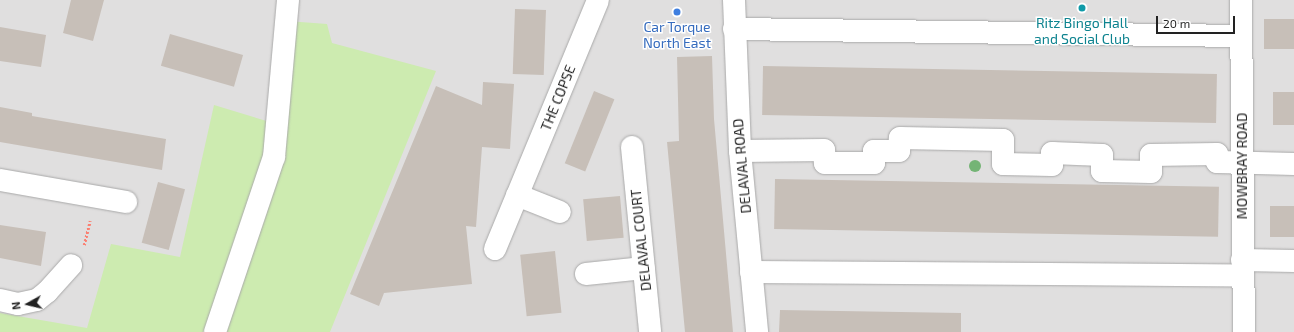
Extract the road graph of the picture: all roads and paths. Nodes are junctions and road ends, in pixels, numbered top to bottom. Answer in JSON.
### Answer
{"nodes":[{"id":1,"x":288,"y":0,"type":"edge"},
{"id":2,"x":598,"y":0,"type":"edge"},
{"id":3,"x":734,"y":0,"type":"edge"},
{"id":4,"x":1241,"y":0,"type":"edge"},
{"id":5,"x":734,"y":29,"type":"junction"},
{"id":6,"x":1241,"y":36,"type":"junction"},
{"id":7,"x":632,"y":147,"type":"dead end"},
{"id":8,"x":740,"y":151,"type":"junction"},
{"id":9,"x":1242,"y":163,"type":"junction"},
{"id":10,"x":1294,"y":164,"type":"edge"},
{"id":11,"x":0,"y":180,"type":"edge"},
{"id":12,"x":518,"y":195,"type":"junction"},
{"id":13,"x":96,"y":197,"type":"junction"},
{"id":14,"x":126,"y":202,"type":"dead end"},
{"id":15,"x":560,"y":212,"type":"dead end"},
{"id":16,"x":495,"y":249,"type":"dead end"},
{"id":17,"x":1294,"y":261,"type":"edge"},
{"id":18,"x":71,"y":265,"type":"joint"},
{"id":19,"x":1242,"y":267,"type":"junction"},
{"id":20,"x":644,"y":268,"type":"junction"},
{"id":21,"x":751,"y":272,"type":"junction"},
{"id":22,"x":586,"y":274,"type":"dead end"},
{"id":23,"x":0,"y":300,"type":"edge"},
{"id":24,"x":215,"y":332,"type":"edge"},
{"id":25,"x":650,"y":332,"type":"edge"},
{"id":26,"x":757,"y":332,"type":"edge"},
{"id":27,"x":1244,"y":332,"type":"edge"}],
"edges":[{"from":1,"to":24,"type":"street"},
{"from":2,"to":12,"type":"street","name":"THE COPSE"},
{"from":3,"to":5,"type":"street","name":"DELAVAL ROAD"},
{"from":4,"to":6,"type":"street","name":"MOWBRAY ROAD"},
{"from":5,"to":6,"type":"street"},
{"from":5,"to":8,"type":"street","name":"DELAVAL ROAD"},
{"from":6,"to":9,"type":"street","name":"MOWBRAY ROAD"},
{"from":7,"to":20,"type":"street","name":"DELAVAL COURT"},
{"from":8,"to":9,"type":"street"},
{"from":8,"to":21,"type":"street","name":"DELAVAL ROAD"},
{"from":9,"to":10,"type":"street"},
{"from":9,"to":19,"type":"street","name":"MOWBRAY ROAD"},
{"from":11,"to":13,"type":"street"},
{"from":12,"to":15,"type":"street"},
{"from":12,"to":16,"type":"street","name":"THE COPSE"},
{"from":13,"to":14,"type":"street"},
{"from":13,"to":18,"type":"path"},
{"from":17,"to":19,"type":"street"},
{"from":18,"to":23,"type":"street"},
{"from":19,"to":21,"type":"street"},
{"from":19,"to":27,"type":"street","name":"MOWBRAY ROAD"},
{"from":20,"to":22,"type":"street"},
{"from":20,"to":25,"type":"street","name":"DELAVAL COURT"},
{"from":21,"to":26,"type":"street","name":"DELAVAL ROAD"}]}
